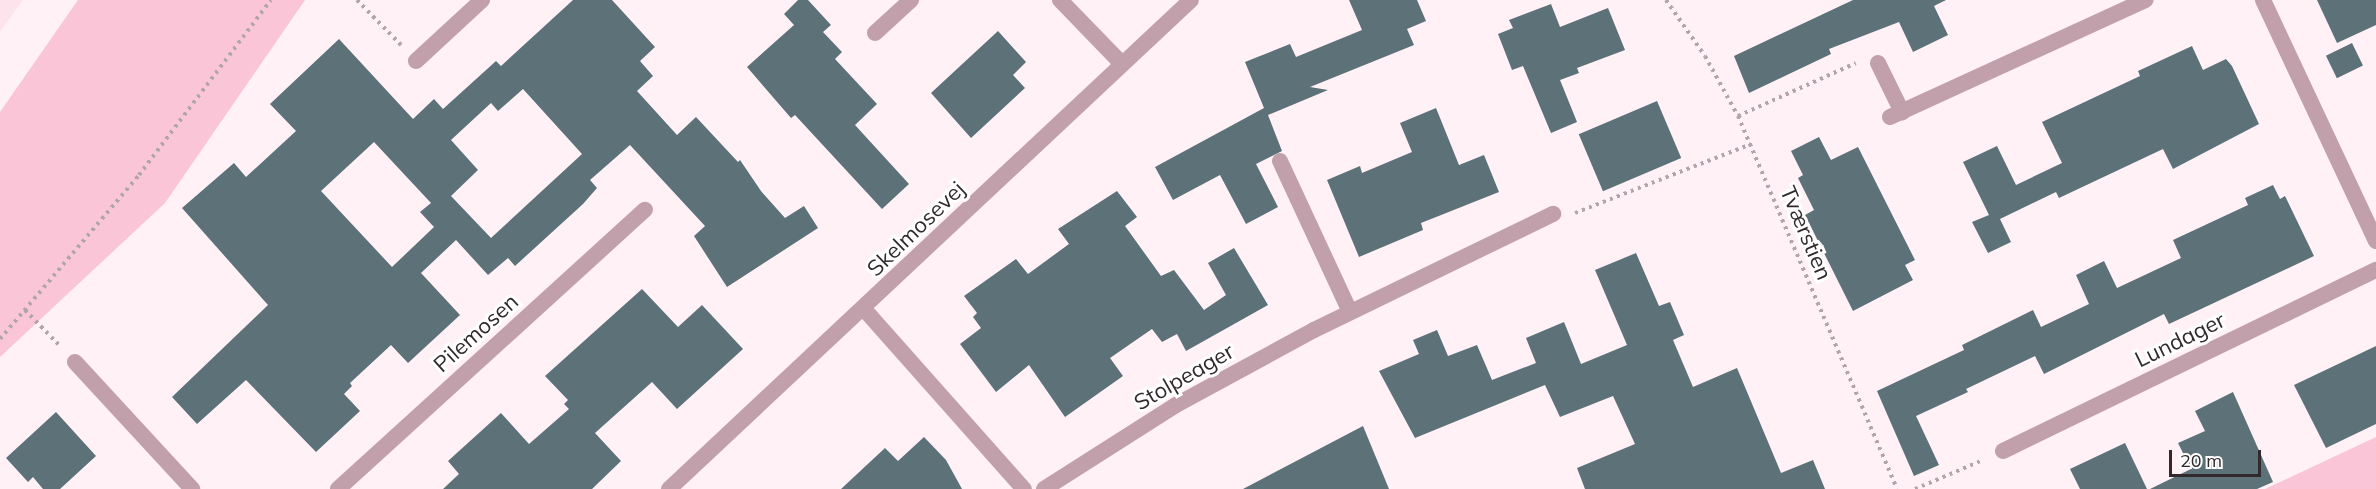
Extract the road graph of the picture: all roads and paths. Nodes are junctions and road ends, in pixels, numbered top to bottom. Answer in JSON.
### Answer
{"nodes":[{"id":1,"x":271,"y":0,"type":"edge"},
{"id":2,"x":357,"y":0,"type":"edge"},
{"id":3,"x":482,"y":0,"type":"edge"},
{"id":4,"x":910,"y":0,"type":"edge"},
{"id":5,"x":1060,"y":0,"type":"edge"},
{"id":6,"x":1191,"y":0,"type":"edge"},
{"id":7,"x":1666,"y":0,"type":"edge"},
{"id":8,"x":2145,"y":0,"type":"edge"},
{"id":9,"x":2263,"y":0,"type":"edge"},
{"id":10,"x":875,"y":33,"type":"dead end"},
{"id":11,"x":416,"y":61,"type":"joint"},
{"id":12,"x":1878,"y":63,"type":"joint"},
{"id":13,"x":1122,"y":64,"type":"junction"},
{"id":14,"x":1738,"y":116,"type":"junction"},
{"id":15,"x":1751,"y":144,"type":"junction"},
{"id":16,"x":1280,"y":160,"type":"dead end"},
{"id":17,"x":645,"y":210,"type":"dead end"},
{"id":18,"x":1553,"y":214,"type":"joint"},
{"id":19,"x":2376,"y":242,"type":"edge"},
{"id":20,"x":2376,"y":270,"type":"edge"},
{"id":21,"x":864,"y":309,"type":"junction"},
{"id":22,"x":25,"y":310,"type":"junction"},
{"id":23,"x":1350,"y":312,"type":"junction"},
{"id":24,"x":0,"y":339,"type":"edge"},
{"id":25,"x":75,"y":362,"type":"joint"},
{"id":26,"x":2003,"y":451,"type":"joint"},
{"id":27,"x":192,"y":489,"type":"edge"},
{"id":28,"x":338,"y":489,"type":"edge"},
{"id":29,"x":669,"y":489,"type":"edge"},
{"id":30,"x":1024,"y":489,"type":"edge"},
{"id":31,"x":1044,"y":489,"type":"edge"},
{"id":32,"x":1897,"y":489,"type":"edge"},
{"id":33,"x":1915,"y":489,"type":"edge"}],
"edges":[{"from":1,"to":22,"type":"path"},
{"from":2,"to":11,"type":"path"},
{"from":3,"to":11,"type":"street"},
{"from":4,"to":10,"type":"street"},
{"from":5,"to":13,"type":"street"},
{"from":6,"to":13,"type":"street","name":"Skelmosevej"},
{"from":7,"to":14,"type":"path","name":"Tværstien"},
{"from":8,"to":12,"type":"street"},
{"from":9,"to":19,"type":"street"},
{"from":12,"to":14,"type":"path"},
{"from":13,"to":21,"type":"street","name":"Skelmosevej"},
{"from":14,"to":15,"type":"path","name":"Tværstien"},
{"from":15,"to":18,"type":"path"},
{"from":15,"to":32,"type":"path","name":"Tværstien"},
{"from":16,"to":23,"type":"street"},
{"from":17,"to":28,"type":"street","name":"Pilemosen"},
{"from":18,"to":23,"type":"street","name":"Stolpeager"},
{"from":20,"to":26,"type":"street","name":"Lundager"},
{"from":21,"to":29,"type":"street","name":"Skelmosevej"},
{"from":21,"to":30,"type":"street"},
{"from":22,"to":24,"type":"path"},
{"from":22,"to":25,"type":"path"},
{"from":23,"to":31,"type":"street","name":"Stolpeager"},
{"from":25,"to":27,"type":"street"},
{"from":26,"to":33,"type":"path"}]}
